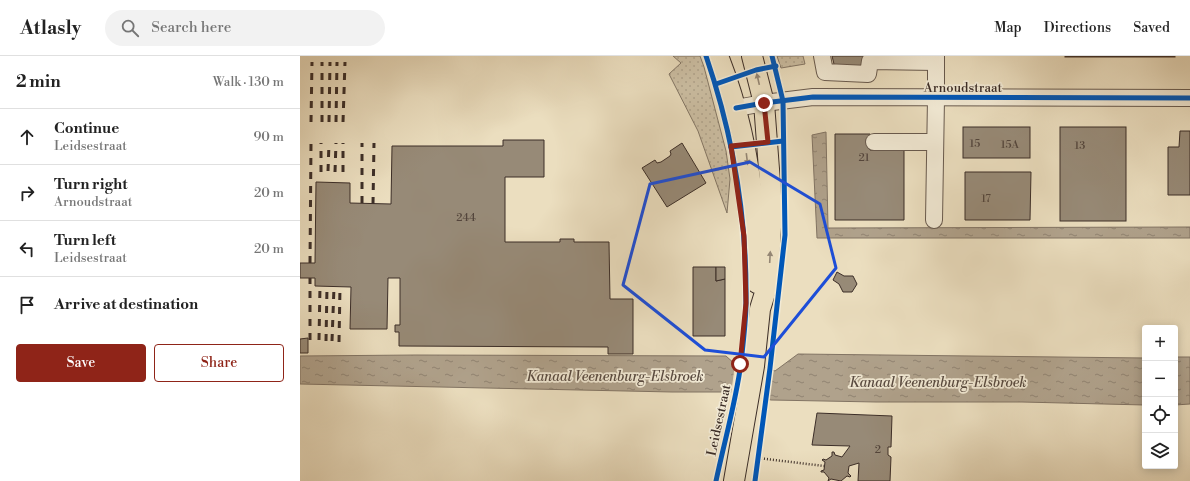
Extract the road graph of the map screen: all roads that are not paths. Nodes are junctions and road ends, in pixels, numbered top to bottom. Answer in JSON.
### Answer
{"nodes":[{"id":1,"x":718,"y":56,"type":"edge"},
{"id":2,"x":752,"y":56,"type":"edge"},
{"id":3,"x":822,"y":56,"type":"edge"},
{"id":4,"x":901,"y":59,"type":"edge"},
{"id":5,"x":936,"y":59,"type":"edge"},
{"id":6,"x":936,"y":98,"type":"junction"},
{"id":7,"x":1190,"y":98,"type":"edge"},
{"id":8,"x":764,"y":103,"type":"junction"},
{"id":9,"x":736,"y":108,"type":"junction"},
{"id":10,"x":874,"y":142,"type":"dead end"},
{"id":11,"x":935,"y":142,"type":"junction"},
{"id":12,"x":934,"y":220,"type":"dead end"},
{"id":13,"x":760,"y":309,"type":"junction"},
{"id":14,"x":734,"y":481,"type":"edge"}],
"edges":[{"from":1,"to":9,"type":"main road","name":"Leidsestraat"},
{"from":8,"to":2,"type":"main road","name":"Leidsestraat","one_way":true},
{"from":3,"to":4,"type":"street"},
{"from":4,"to":5,"type":"street"},
{"from":5,"to":6,"type":"street","name":"Arnoudstraat"},
{"from":6,"to":7,"type":"street","name":"Arnoudstraat"},
{"from":6,"to":8,"type":"street","name":"Arnoudstraat"},
{"from":6,"to":11,"type":"street","name":"Arnoudstraat"},
{"from":8,"to":9,"type":"street","name":"Arnoudstraat"},
{"from":13,"to":8,"type":"main road","name":"Leidsestraat","one_way":true},
{"from":9,"to":13,"type":"main road","name":"Leidsestraat","one_way":true},
{"from":10,"to":11,"type":"street"},
{"from":11,"to":12,"type":"street","name":"Arnoudstraat"},
{"from":13,"to":14,"type":"main road","name":"Leidsestraat"}]}
